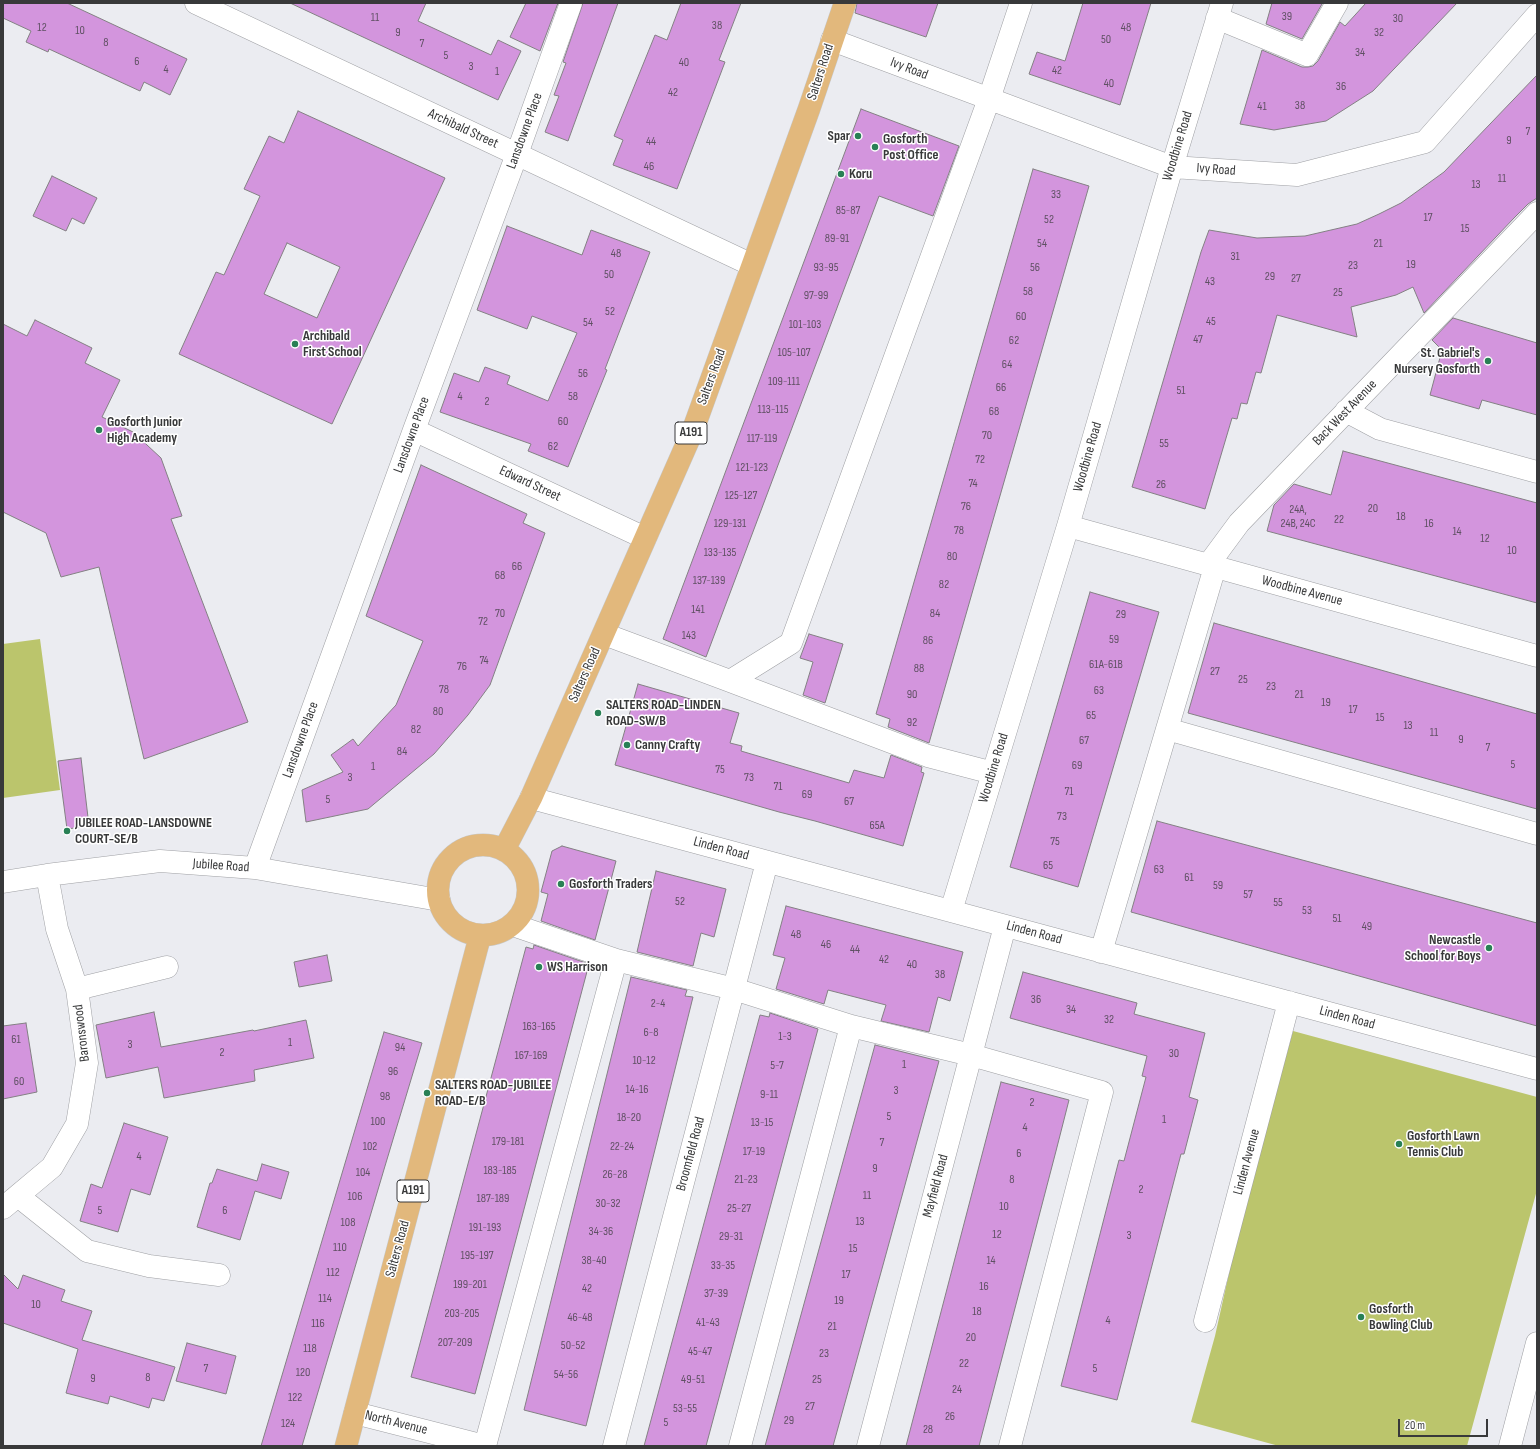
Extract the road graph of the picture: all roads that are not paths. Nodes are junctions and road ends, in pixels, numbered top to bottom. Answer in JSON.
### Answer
{"nodes":[{"id":1,"x":196,"y":3,"type":"edge"},
{"id":2,"x":571,"y":3,"type":"edge"},
{"id":3,"x":845,"y":3,"type":"edge"},
{"id":4,"x":1021,"y":3,"type":"edge"},
{"id":5,"x":1337,"y":3,"type":"edge"},
{"id":6,"x":1219,"y":11,"type":"edge"},
{"id":7,"x":1537,"y":15,"type":"edge"},
{"id":8,"x":832,"y":40,"type":"junction"},
{"id":9,"x":989,"y":99,"type":"junction"},
{"id":10,"x":517,"y":154,"type":"junction"},
{"id":11,"x":1172,"y":167,"type":"junction"},
{"id":12,"x":1537,"y":213,"type":"edge"},
{"id":13,"x":752,"y":265,"type":"junction"},
{"id":14,"x":1346,"y":411,"type":"junction"},
{"id":15,"x":414,"y":430,"type":"junction"},
{"id":16,"x":1537,"y":472,"type":"edge"},
{"id":17,"x":1068,"y":526,"type":"junction"},
{"id":18,"x":646,"y":538,"type":"junction"},
{"id":19,"x":1211,"y":566,"type":"junction"},
{"id":20,"x":604,"y":634,"type":"junction"},
{"id":21,"x":1537,"y":656,"type":"edge"},
{"id":22,"x":730,"y":680,"type":"junction"},
{"id":23,"x":1167,"y":729,"type":"junction"},
{"id":24,"x":993,"y":773,"type":"junction"},
{"id":25,"x":531,"y":798,"type":"junction"},
{"id":26,"x":1537,"y":834,"type":"edge"},
{"id":27,"x":504,"y":850,"type":"junction"},
{"id":28,"x":767,"y":862,"type":"junction"},
{"id":29,"x":255,"y":868,"type":"junction"},
{"id":30,"x":46,"y":875,"type":"junction"},
{"id":31,"x":3,"y":882,"type":"edge"},
{"id":32,"x":439,"y":900,"type":"junction"},
{"id":33,"x":951,"y":911,"type":"junction"},
{"id":34,"x":513,"y":925,"type":"junction"},
{"id":35,"x":1005,"y":926,"type":"junction"},
{"id":36,"x":480,"y":936,"type":"junction"},
{"id":37,"x":1101,"y":952,"type":"junction"},
{"id":38,"x":616,"y":960,"type":"junction"},
{"id":39,"x":167,"y":967,"type":"dead end"},
{"id":40,"x":77,"y":989,"type":"junction"},
{"id":41,"x":734,"y":989,"type":"junction"},
{"id":42,"x":1289,"y":1002,"type":"junction"},
{"id":43,"x":851,"y":1026,"type":"junction"},
{"id":44,"x":971,"y":1055,"type":"junction"},
{"id":45,"x":1537,"y":1069,"type":"edge"},
{"id":46,"x":11,"y":1202,"type":"edge"},
{"id":47,"x":219,"y":1275,"type":"dead end"},
{"id":48,"x":1205,"y":1321,"type":"dead end"},
{"id":49,"x":1537,"y":1343,"type":"edge"},
{"id":50,"x":355,"y":1413,"type":"junction"},
{"id":51,"x":346,"y":1446,"type":"edge"},
{"id":52,"x":484,"y":1446,"type":"edge"},
{"id":53,"x":614,"y":1446,"type":"edge"},
{"id":54,"x":740,"y":1446,"type":"edge"},
{"id":55,"x":868,"y":1446,"type":"edge"},
{"id":56,"x":1010,"y":1446,"type":"edge"},
{"id":57,"x":1510,"y":1446,"type":"edge"}],
"edges":[{"from":1,"to":10,"type":"street","name":"Archibald Street"},
{"from":2,"to":10,"type":"street","name":"Lansdowne Place"},
{"from":3,"to":8,"type":"main road","name":"Salters Road","number":"A191"},
{"from":4,"to":9,"type":"street"},
{"from":5,"to":6,"type":"street"},
{"from":6,"to":11,"type":"street","name":"Woodbine Road"},
{"from":7,"to":11,"type":"street","name":"Ivy Road"},
{"from":8,"to":9,"type":"street","name":"Ivy Road"},
{"from":8,"to":13,"type":"main road","name":"Salters Road","number":"A191"},
{"from":9,"to":11,"type":"street","name":"Ivy Road"},
{"from":9,"to":22,"type":"street"},
{"from":10,"to":13,"type":"street","name":"Archibald Street"},
{"from":10,"to":15,"type":"street","name":"Lansdowne Place"},
{"from":11,"to":17,"type":"street","name":"Woodbine Road"},
{"from":12,"to":14,"type":"street","name":"Back West Avenue"},
{"from":13,"to":18,"type":"main road","name":"Salters Road","number":"A191"},
{"from":14,"to":16,"type":"street"},
{"from":14,"to":19,"type":"street","name":"Back West Avenue"},
{"from":15,"to":18,"type":"street","name":"Edward Street"},
{"from":15,"to":29,"type":"street","name":"Lansdowne Place"},
{"from":17,"to":19,"type":"street","name":"Woodbine Avenue"},
{"from":17,"to":24,"type":"street","name":"Woodbine Road"},
{"from":18,"to":20,"type":"main road","name":"Salters Road","number":"A191"},
{"from":19,"to":21,"type":"street","name":"Woodbine Avenue"},
{"from":19,"to":23,"type":"street","name":"Back West Avenue"},
{"from":20,"to":22,"type":"street"},
{"from":20,"to":25,"type":"main road","name":"Salters Road","number":"A191"},
{"from":22,"to":24,"type":"street"},
{"from":23,"to":26,"type":"street"},
{"from":23,"to":37,"type":"street","name":"Back West Avenue"},
{"from":24,"to":33,"type":"street","name":"Woodbine Road"},
{"from":25,"to":27,"type":"main road","name":"Salters Road","number":"A191"},
{"from":25,"to":28,"type":"street","name":"Linden Road"},
{"from":27,"to":32,"type":"main road"},
{"from":27,"to":34,"type":"main road"},
{"from":28,"to":33,"type":"street","name":"Linden Road"},
{"from":28,"to":41,"type":"street","name":"Broomfield Road"},
{"from":29,"to":30,"type":"street","name":"Jubilee Road"},
{"from":29,"to":32,"type":"street","name":"Jubilee Road"},
{"from":30,"to":31,"type":"street","name":"Jubilee Road"},
{"from":30,"to":40,"type":"street","name":"Baronswood"},
{"from":32,"to":36,"type":"main road"},
{"from":33,"to":35,"type":"street","name":"Linden Road"},
{"from":34,"to":36,"type":"main road"},
{"from":34,"to":38,"type":"street"},
{"from":35,"to":37,"type":"street","name":"Linden Road"},
{"from":35,"to":44,"type":"street","name":"Mayfield Road"},
{"from":36,"to":50,"type":"main road","name":"Salters Road","number":"A191"},
{"from":37,"to":42,"type":"street","name":"Linden Road"},
{"from":38,"to":41,"type":"street"},
{"from":38,"to":52,"type":"street"},
{"from":39,"to":40,"type":"street"},
{"from":40,"to":46,"type":"street","name":"Baronswood"},
{"from":41,"to":43,"type":"street"},
{"from":41,"to":53,"type":"street","name":"Broomfield Road"},
{"from":42,"to":45,"type":"street","name":"Linden Road"},
{"from":42,"to":48,"type":"street","name":"Linden Avenue"},
{"from":43,"to":44,"type":"street"},
{"from":43,"to":54,"type":"street"},
{"from":44,"to":55,"type":"street","name":"Mayfield Road"},
{"from":44,"to":56,"type":"street"},
{"from":46,"to":47,"type":"street","name":"Baronswood"},
{"from":49,"to":57,"type":"street"},
{"from":50,"to":51,"type":"main road","name":"Salters Road","number":"A191"},
{"from":50,"to":52,"type":"street","name":"North Avenue"}]}
